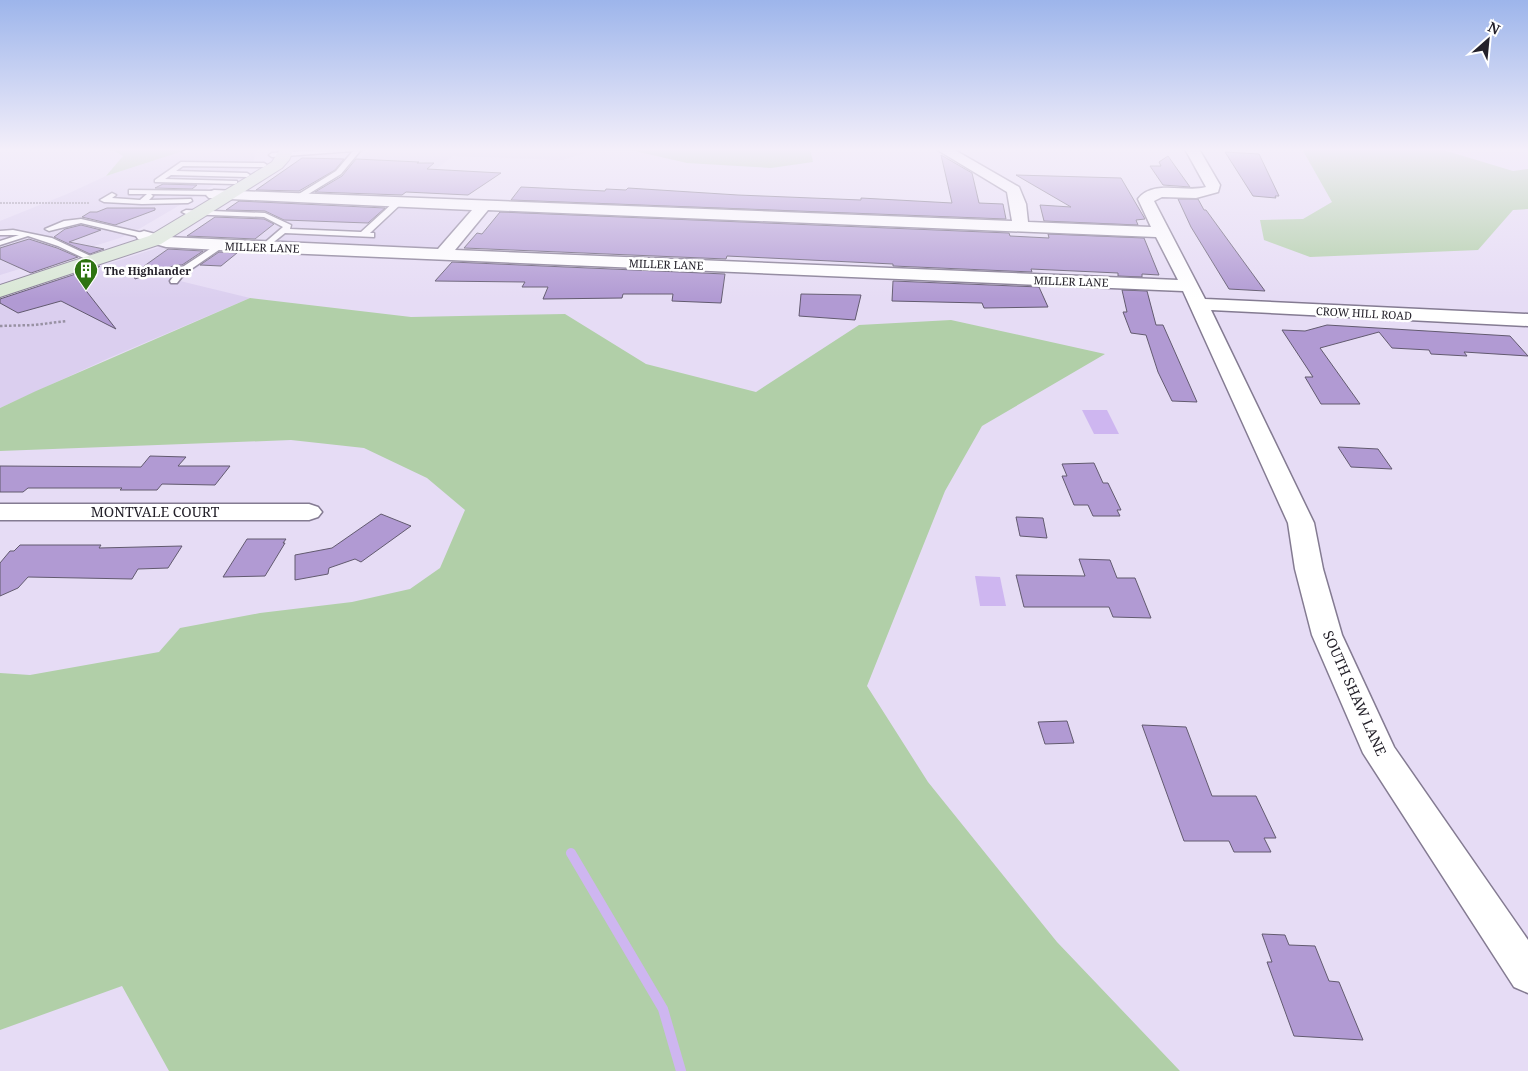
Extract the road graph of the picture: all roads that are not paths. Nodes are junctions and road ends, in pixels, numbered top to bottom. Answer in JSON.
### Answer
{"nodes":[{"id":1,"x":106,"y":199,"type":"edge"},
{"id":2,"x":146,"y":199,"type":"edge"},
{"id":3,"x":180,"y":199,"type":"edge"},
{"id":4,"x":212,"y":199,"type":"edge"},
{"id":5,"x":225,"y":199,"type":"edge"},
{"id":6,"x":297,"y":199,"type":"edge"},
{"id":7,"x":1017,"y":199,"type":"edge"},
{"id":8,"x":1146,"y":199,"type":"edge"},
{"id":9,"x":142,"y":202,"type":"junction"},
{"id":10,"x":398,"y":203,"type":"junction"},
{"id":11,"x":483,"y":206,"type":"junction"},
{"id":12,"x":1020,"y":227,"type":"junction"},
{"id":13,"x":49,"y":229,"type":"dead end"},
{"id":14,"x":283,"y":231,"type":"junction"},
{"id":15,"x":1162,"y":232,"type":"junction"},
{"id":16,"x":0,"y":233,"type":"edge"},
{"id":17,"x":31,"y":234,"type":"junction"},
{"id":18,"x":363,"y":235,"type":"junction"},
{"id":19,"x":150,"y":238,"type":"junction"},
{"id":20,"x":0,"y":244,"type":"edge"},
{"id":21,"x":222,"y":245,"type":"junction"},
{"id":22,"x":265,"y":247,"type":"junction"},
{"id":23,"x":355,"y":250,"type":"junction"},
{"id":24,"x":443,"y":254,"type":"junction"},
{"id":25,"x":91,"y":258,"type":"junction"},
{"id":26,"x":174,"y":281,"type":"dead end"},
{"id":27,"x":0,"y":284,"type":"edge"},
{"id":28,"x":0,"y":291,"type":"edge"},
{"id":29,"x":1194,"y":295,"type":"junction"},
{"id":30,"x":1528,"y":320,"type":"edge"},
{"id":31,"x":0,"y":512,"type":"edge"},
{"id":32,"x":309,"y":512,"type":"dead end"},
{"id":33,"x":1528,"y":974,"type":"edge"}],
"edges":[{"from":1,"to":9,"type":"lane"},
{"from":2,"to":9,"type":"lane"},
{"from":3,"to":9,"type":"lane"},
{"from":4,"to":19,"type":"main road"},
{"from":5,"to":14,"type":"lane"},
{"from":6,"to":10,"type":"street"},
{"from":7,"to":12,"type":"street"},
{"from":8,"to":15,"type":"street","name":"SOUTH SHAW LANE"},
{"from":10,"to":11,"type":"street"},
{"from":10,"to":18,"type":"lane"},
{"from":11,"to":12,"type":"street"},
{"from":11,"to":24,"type":"street"},
{"from":12,"to":15,"type":"street"},
{"from":13,"to":19,"type":"lane"},
{"from":14,"to":18,"type":"lane"},
{"from":14,"to":22,"type":"lane"},
{"from":15,"to":29,"type":"street","name":"SOUTH SHAW LANE"},
{"from":16,"to":17,"type":"lane"},
{"from":17,"to":20,"type":"lane"},
{"from":17,"to":25,"type":"lane"},
{"from":18,"to":23,"type":"lane"},
{"from":19,"to":21,"type":"street","name":"MILLER LANE"},
{"from":19,"to":25,"type":"main road"},
{"from":21,"to":22,"type":"street","name":"MILLER LANE"},
{"from":21,"to":26,"type":"lane"},
{"from":22,"to":23,"type":"street","name":"MILLER LANE"},
{"from":23,"to":24,"type":"street","name":"MILLER LANE"},
{"from":24,"to":29,"type":"street","name":"MILLER LANE"},
{"from":25,"to":27,"type":"main road"},
{"from":25,"to":28,"type":"main road"},
{"from":29,"to":30,"type":"street","name":"CROW HILL ROAD"},
{"from":29,"to":33,"type":"street","name":"SOUTH SHAW LANE"},
{"from":31,"to":32,"type":"street","name":"MONTVALE COURT"}]}
